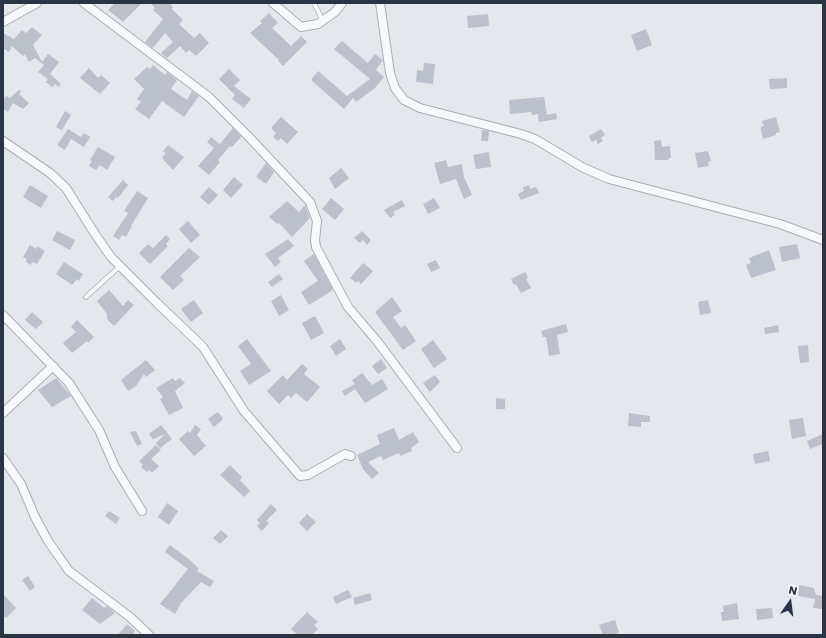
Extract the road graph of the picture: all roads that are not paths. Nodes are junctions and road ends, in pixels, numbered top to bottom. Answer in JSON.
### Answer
{"nodes":[{"id":1,"x":37,"y":3,"type":"edge"},
{"id":2,"x":84,"y":3,"type":"edge"},
{"id":3,"x":273,"y":3,"type":"edge"},
{"id":4,"x":314,"y":3,"type":"edge"},
{"id":5,"x":342,"y":3,"type":"edge"},
{"id":6,"x":380,"y":3,"type":"edge"},
{"id":7,"x":323,"y":21,"type":"junction"},
{"id":8,"x":3,"y":22,"type":"edge"},
{"id":9,"x":3,"y":140,"type":"edge"},
{"id":10,"x":823,"y":240,"type":"edge"},
{"id":11,"x":120,"y":266,"type":"junction"},
{"id":12,"x":86,"y":297,"type":"dead end"},
{"id":13,"x":3,"y":315,"type":"edge"},
{"id":14,"x":53,"y":366,"type":"junction"},
{"id":15,"x":3,"y":413,"type":"edge"},
{"id":16,"x":457,"y":448,"type":"dead end"},
{"id":17,"x":351,"y":456,"type":"dead end"},
{"id":18,"x":3,"y":458,"type":"edge"},
{"id":19,"x":142,"y":511,"type":"dead end"},
{"id":20,"x":149,"y":635,"type":"edge"}],
"edges":[{"from":1,"to":8,"type":"street"},
{"from":2,"to":16,"type":"street"},
{"from":3,"to":7,"type":"street"},
{"from":4,"to":7,"type":"lane"},
{"from":5,"to":7,"type":"street"},
{"from":6,"to":10,"type":"street"},
{"from":9,"to":11,"type":"street"},
{"from":11,"to":12,"type":"lane"},
{"from":11,"to":17,"type":"street"},
{"from":13,"to":14,"type":"street"},
{"from":14,"to":15,"type":"street"},
{"from":14,"to":19,"type":"street"},
{"from":18,"to":20,"type":"street"}]}
